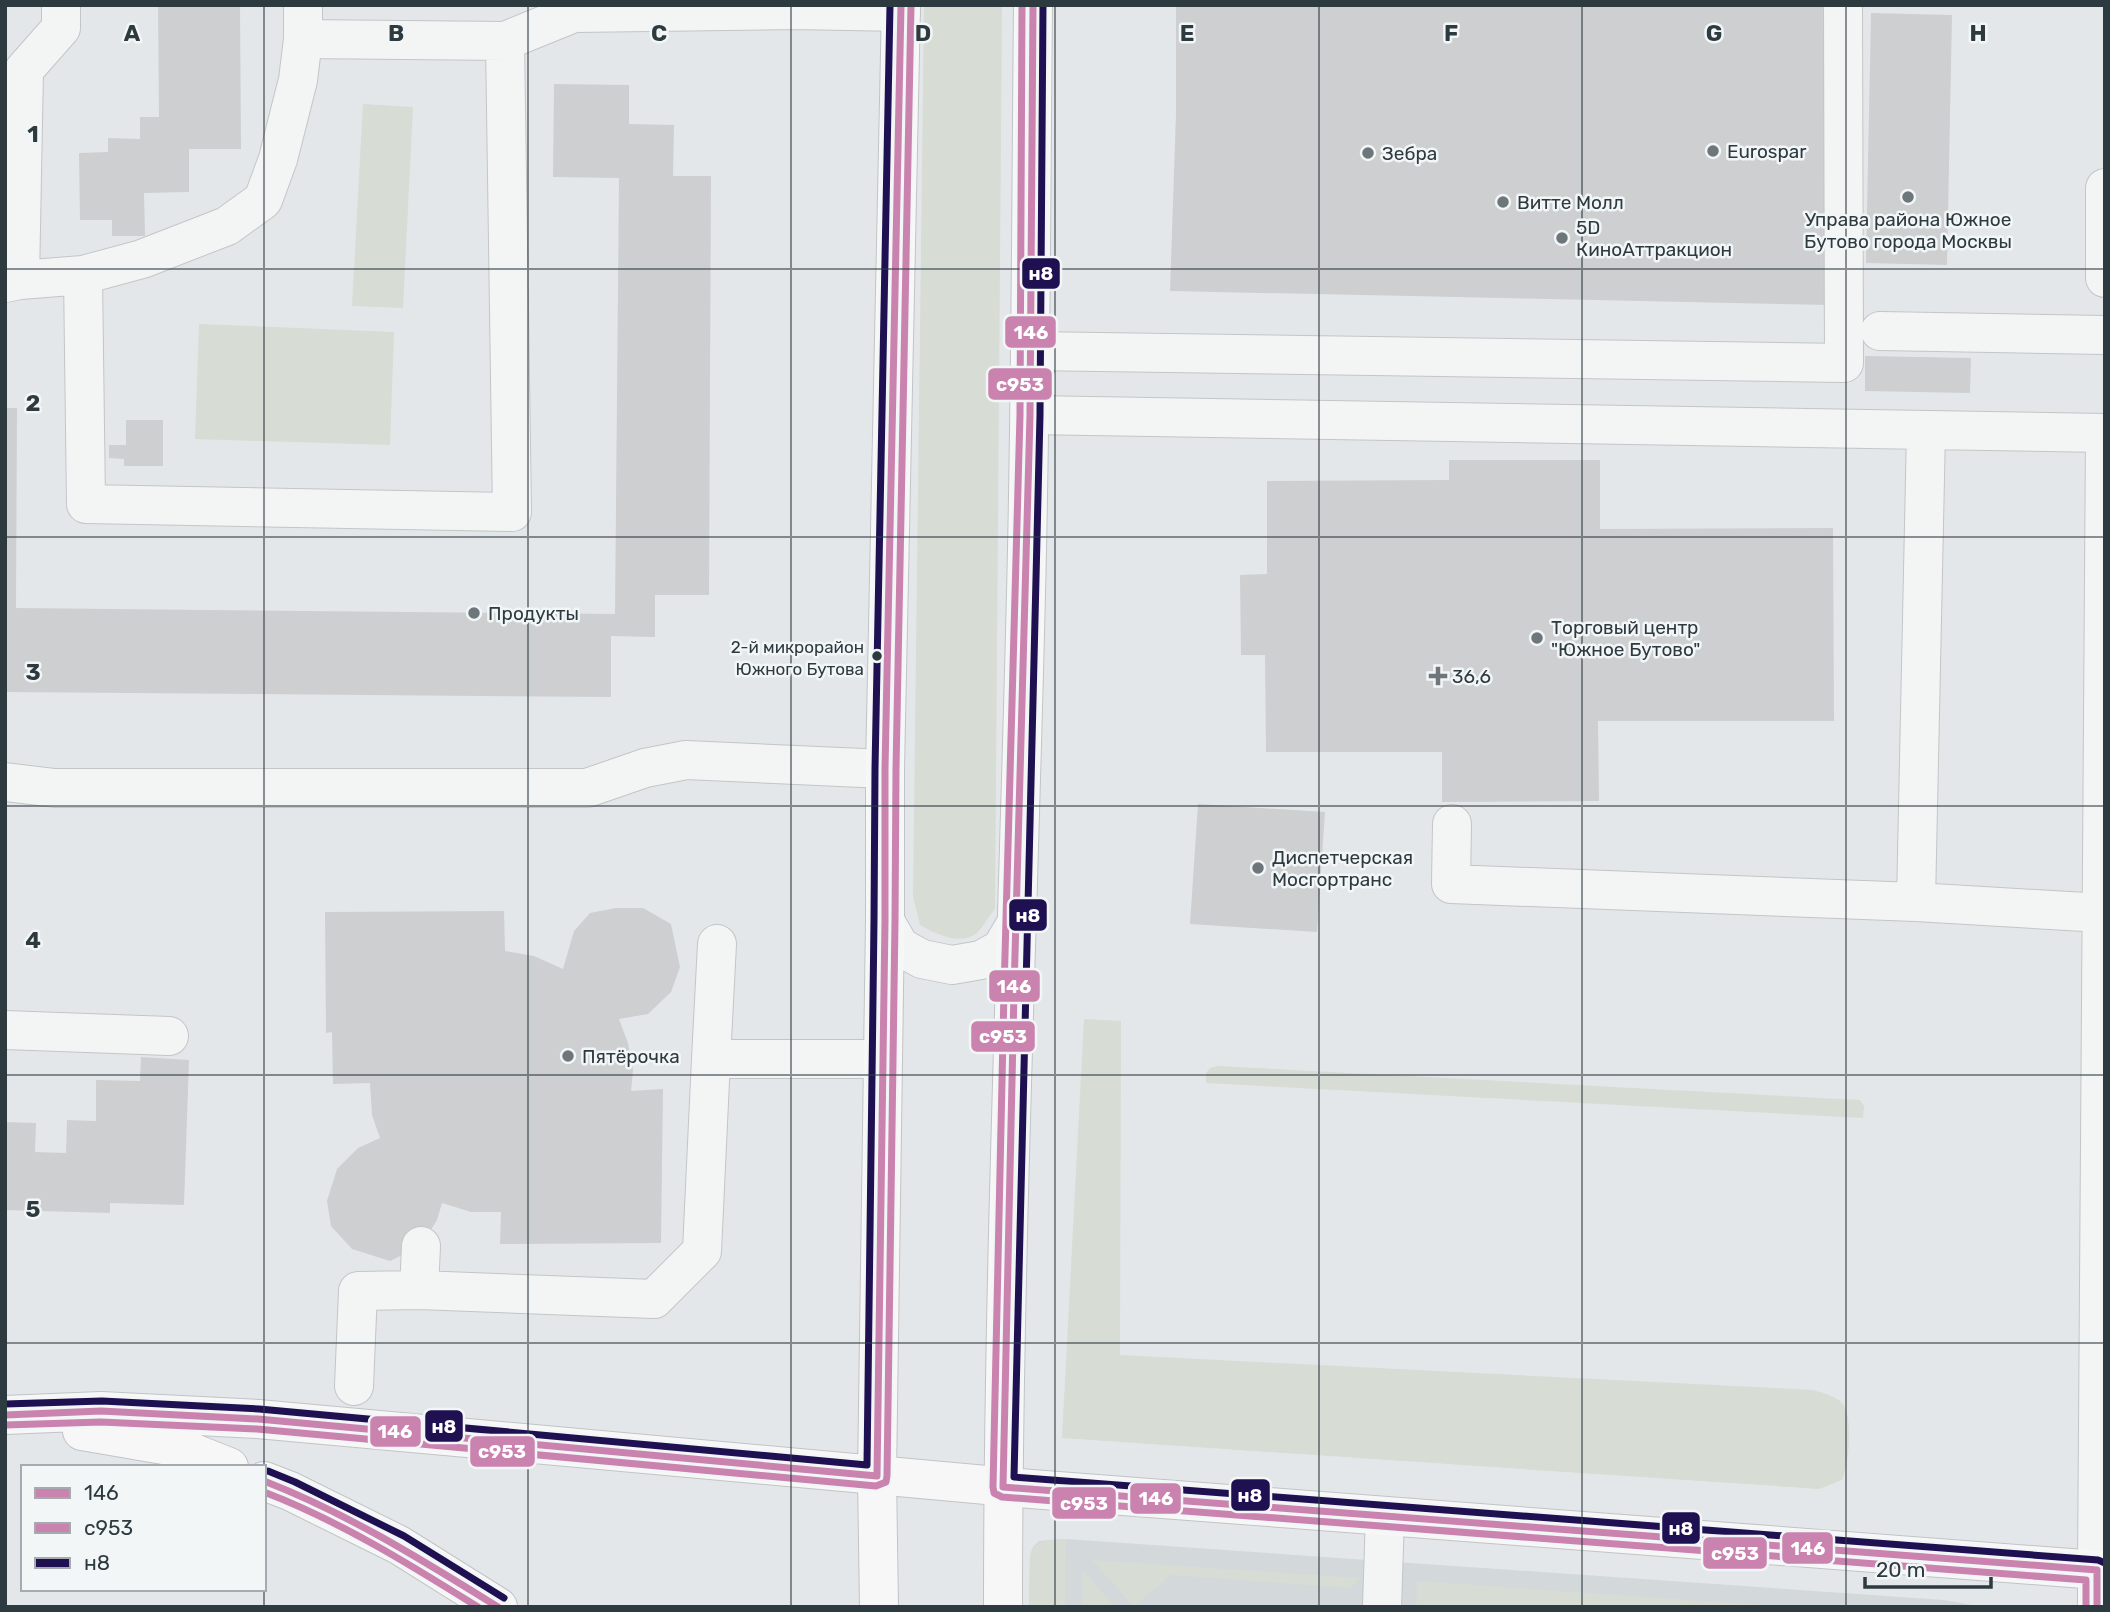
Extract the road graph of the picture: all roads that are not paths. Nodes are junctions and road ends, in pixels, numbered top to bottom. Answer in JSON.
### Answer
{"nodes":[{"id":1,"x":61,"y":5,"type":"edge"},
{"id":2,"x":1033,"y":5,"type":"edge"},
{"id":3,"x":1843,"y":5,"type":"edge"},
{"id":4,"x":901,"y":8,"type":"edge"},
{"id":5,"x":303,"y":22,"type":"edge"},
{"id":6,"x":505,"y":41,"type":"junction"},
{"id":7,"x":2105,"y":188,"type":"edge"},
{"id":8,"x":83,"y":275,"type":"junction"},
{"id":9,"x":2105,"y":278,"type":"edge"},
{"id":10,"x":13,"y":281,"type":"edge"},
{"id":11,"x":1880,"y":331,"type":"dead end"},
{"id":12,"x":2105,"y":335,"type":"edge"},
{"id":13,"x":1030,"y":351,"type":"junction"},
{"id":14,"x":1030,"y":415,"type":"junction"},
{"id":15,"x":1926,"y":430,"type":"junction"},
{"id":16,"x":2105,"y":435,"type":"edge"},
{"id":17,"x":2104,"y":554,"type":"edge"},
{"id":18,"x":885,"y":769,"type":"junction"},
{"id":19,"x":5,"y":782,"type":"edge"},
{"id":20,"x":1452,"y":824,"type":"dead end"},
{"id":21,"x":1916,"y":902,"type":"junction"},
{"id":22,"x":2102,"y":913,"type":"junction"},
{"id":23,"x":886,"y":921,"type":"junction"},
{"id":24,"x":1017,"y":922,"type":"junction"},
{"id":25,"x":717,"y":944,"type":"dead end"},
{"id":26,"x":2103,"y":951,"type":"edge"},
{"id":27,"x":5,"y":1030,"type":"edge"},
{"id":28,"x":169,"y":1036,"type":"dead end"},
{"id":29,"x":711,"y":1059,"type":"junction"},
{"id":30,"x":883,"y":1059,"type":"junction"},
{"id":31,"x":421,"y":1246,"type":"dead end"},
{"id":32,"x":419,"y":1290,"type":"junction"},
{"id":33,"x":354,"y":1386,"type":"dead end"},
{"id":34,"x":5,"y":1417,"type":"edge"},
{"id":35,"x":224,"y":1465,"type":"edge"},
{"id":36,"x":877,"y":1476,"type":"junction"},
{"id":37,"x":266,"y":1482,"type":"edge"},
{"id":38,"x":1003,"y":1486,"type":"junction"},
{"id":39,"x":1385,"y":1516,"type":"junction"},
{"id":40,"x":2100,"y":1582,"type":"edge"},
{"id":41,"x":498,"y":1607,"type":"edge"},
{"id":42,"x":879,"y":1607,"type":"edge"},
{"id":43,"x":1003,"y":1607,"type":"edge"},
{"id":44,"x":1382,"y":1607,"type":"edge"}],
"edges":[{"from":1,"to":10,"type":"street"},
{"from":2,"to":13,"type":"main road"},
{"from":3,"to":13,"type":"street"},
{"from":4,"to":6,"type":"street"},
{"from":4,"to":18,"type":"main road"},
{"from":5,"to":6,"type":"street"},
{"from":5,"to":8,"type":"street"},
{"from":6,"to":8,"type":"street"},
{"from":7,"to":9,"type":"street"},
{"from":8,"to":10,"type":"street"},
{"from":11,"to":12,"type":"street"},
{"from":13,"to":14,"type":"main road"},
{"from":14,"to":15,"type":"street"},
{"from":14,"to":24,"type":"main road"},
{"from":15,"to":16,"type":"street"},
{"from":15,"to":21,"type":"street"},
{"from":16,"to":17,"type":"street"},
{"from":17,"to":22,"type":"street"},
{"from":18,"to":19,"type":"street"},
{"from":18,"to":23,"type":"main road"},
{"from":20,"to":21,"type":"street"},
{"from":21,"to":22,"type":"street"},
{"from":22,"to":26,"type":"street"},
{"from":23,"to":24,"type":"street"},
{"from":23,"to":30,"type":"main road"},
{"from":24,"to":38,"type":"main road"},
{"from":25,"to":29,"type":"street"},
{"from":26,"to":40,"type":"street"},
{"from":27,"to":28,"type":"street"},
{"from":29,"to":30,"type":"street"},
{"from":29,"to":32,"type":"street"},
{"from":30,"to":36,"type":"main road"},
{"from":31,"to":32,"type":"street"},
{"from":32,"to":33,"type":"street"},
{"from":34,"to":35,"type":"main road"},
{"from":34,"to":36,"type":"main road"},
{"from":36,"to":38,"type":"main road"},
{"from":36,"to":42,"type":"main road"},
{"from":37,"to":41,"type":"main road"},
{"from":38,"to":39,"type":"main road"},
{"from":38,"to":43,"type":"main road"},
{"from":39,"to":40,"type":"main road"},
{"from":39,"to":44,"type":"street"}]}
